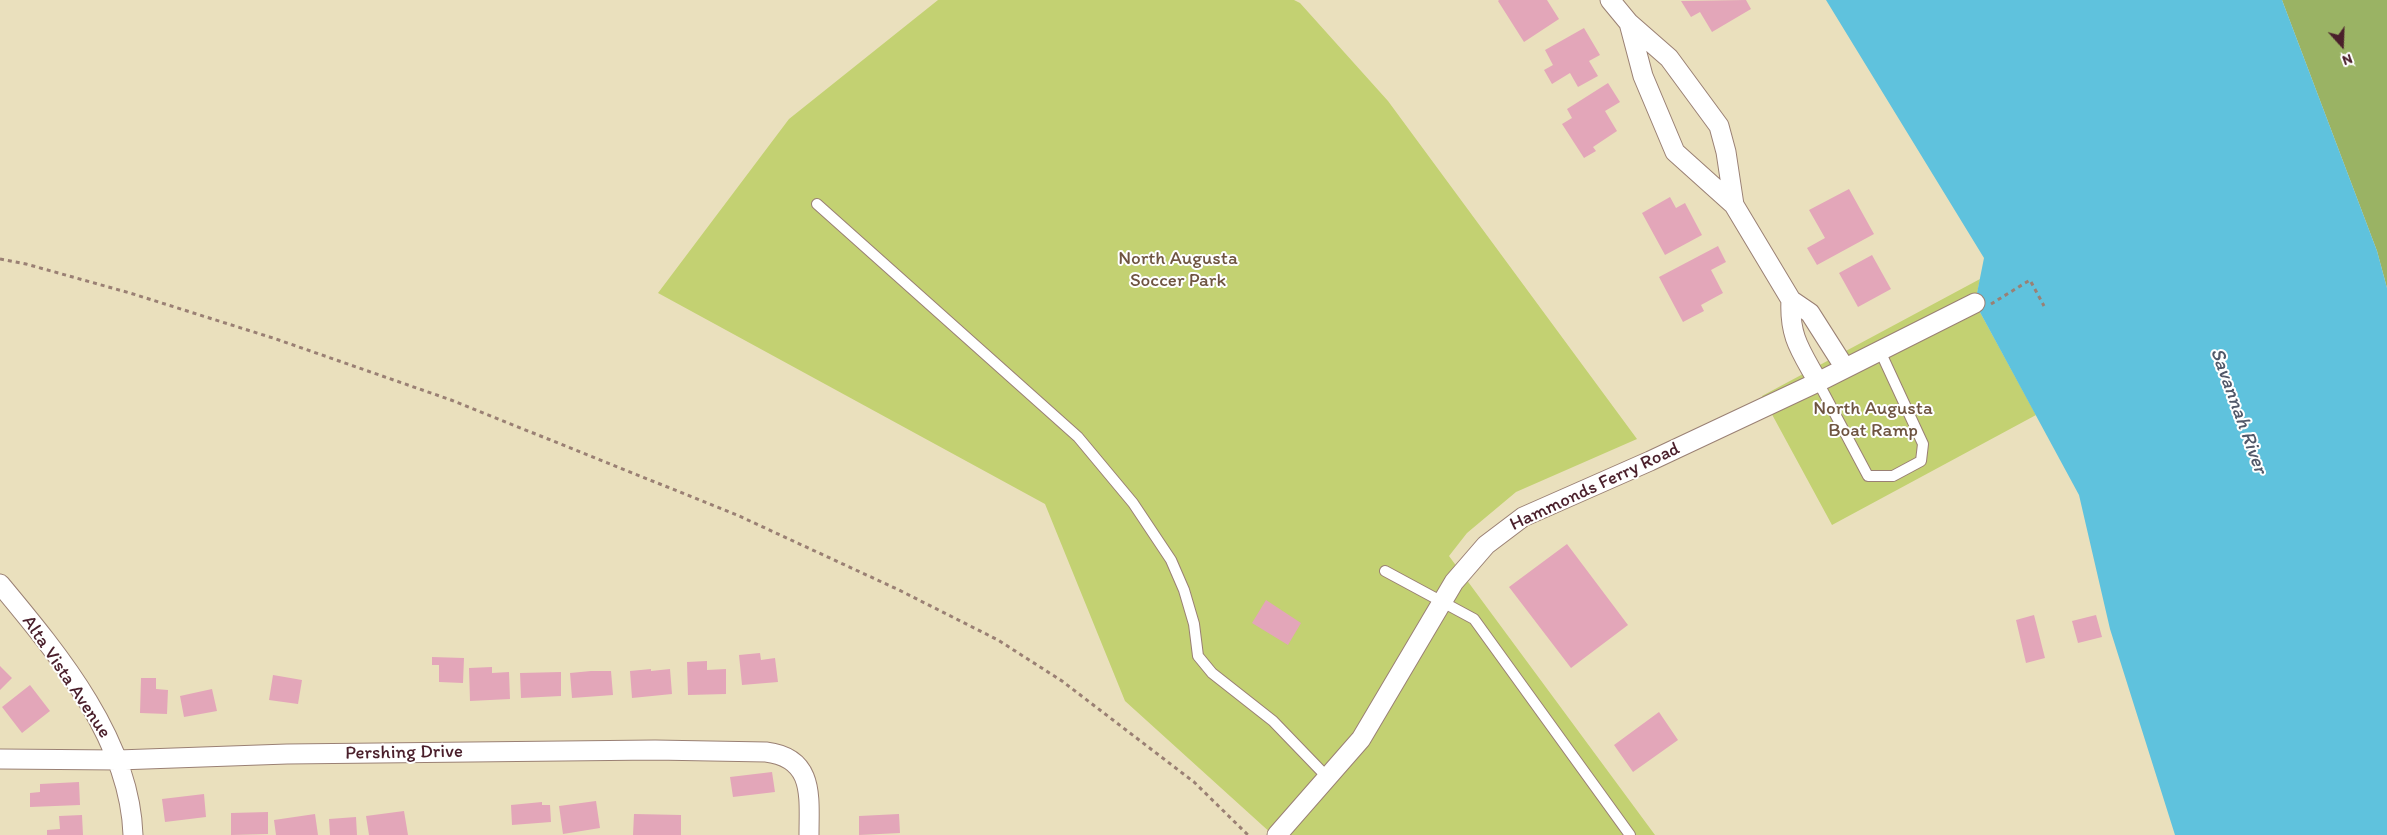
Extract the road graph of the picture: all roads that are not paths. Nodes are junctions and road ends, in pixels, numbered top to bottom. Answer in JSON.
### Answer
{"nodes":[{"id":1,"x":1610,"y":0,"type":"edge"},
{"id":2,"x":1629,"y":23,"type":"junction"},
{"id":3,"x":817,"y":204,"type":"dead end"},
{"id":4,"x":1734,"y":205,"type":"junction"},
{"id":5,"x":1791,"y":300,"type":"junction"},
{"id":6,"x":1982,"y":304,"type":"road end"},
{"id":7,"x":1880,"y":351,"type":"junction"},
{"id":8,"x":1845,"y":368,"type":"junction"},
{"id":9,"x":1818,"y":382,"type":"junction"},
{"id":10,"x":1385,"y":571,"type":"dead end"},
{"id":11,"x":0,"y":584,"type":"edge"},
{"id":12,"x":1442,"y":602,"type":"junction"},
{"id":13,"x":0,"y":759,"type":"edge"},
{"id":14,"x":118,"y":760,"type":"junction"},
{"id":15,"x":1328,"y":778,"type":"junction"},
{"id":16,"x":132,"y":835,"type":"edge"},
{"id":17,"x":809,"y":835,"type":"edge"},
{"id":18,"x":1277,"y":835,"type":"edge"},
{"id":19,"x":1630,"y":835,"type":"edge"}],
"edges":[{"from":1,"to":2,"type":"street"},
{"from":2,"to":4,"type":"street"},
{"from":2,"to":4,"type":"street"},
{"from":3,"to":15,"type":"lane"},
{"from":4,"to":5,"type":"street"},
{"from":5,"to":8,"type":"street"},
{"from":5,"to":9,"type":"street"},
{"from":6,"to":7,"type":"street","name":"Hammonds Ferry Road"},
{"from":7,"to":8,"type":"street","name":"Hammonds Ferry Road"},
{"from":7,"to":9,"type":"lane"},
{"from":8,"to":9,"type":"street","name":"Hammonds Ferry Road"},
{"from":9,"to":12,"type":"street","name":"Hammonds Ferry Road"},
{"from":10,"to":12,"type":"lane"},
{"from":11,"to":14,"type":"street","name":"Alta Vista Avenue"},
{"from":12,"to":15,"type":"street","name":"Hammonds Ferry Road"},
{"from":12,"to":19,"type":"lane"},
{"from":13,"to":14,"type":"street","name":"Pershing Drive"},
{"from":14,"to":16,"type":"street","name":"Alta Vista Avenue"},
{"from":14,"to":17,"type":"street","name":"Pershing Drive"},
{"from":15,"to":18,"type":"street","name":"Hammonds Ferry Road"}]}
